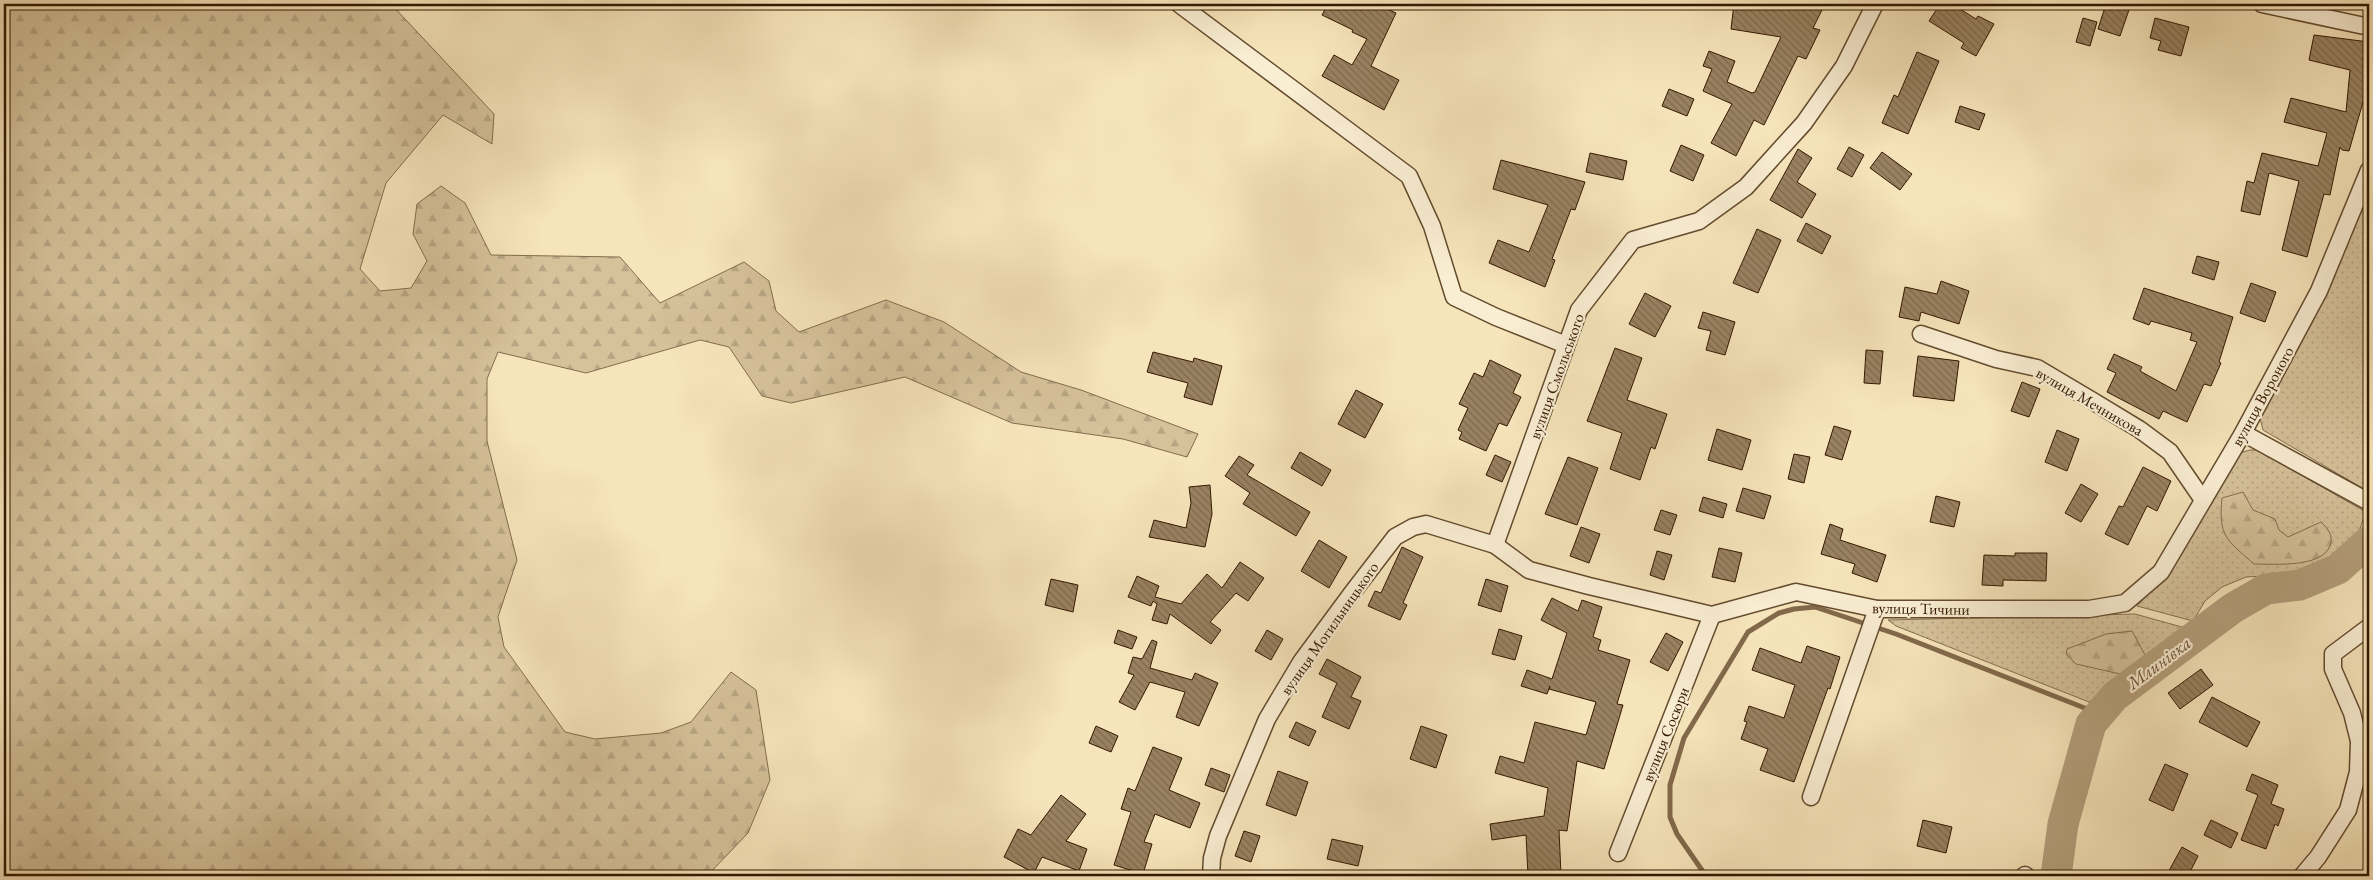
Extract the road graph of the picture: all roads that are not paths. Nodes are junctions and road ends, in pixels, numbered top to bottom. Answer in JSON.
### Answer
{"nodes":[{"id":1,"x":1178,"y":4,"type":"edge"},
{"id":2,"x":1876,"y":4,"type":"edge"},
{"id":3,"x":2262,"y":4,"type":"edge"},
{"id":4,"x":2369,"y":27,"type":"edge"},
{"id":5,"x":2369,"y":170,"type":"edge"},
{"id":6,"x":1921,"y":334,"type":"dead end"},
{"id":7,"x":1566,"y":345,"type":"junction"},
{"id":8,"x":2243,"y":433,"type":"junction"},
{"id":9,"x":2203,"y":500,"type":"junction"},
{"id":10,"x":2369,"y":502,"type":"edge"},
{"id":11,"x":1495,"y":545,"type":"junction"},
{"id":12,"x":2125,"y":604,"type":"joint"},
{"id":13,"x":1875,"y":614,"type":"junction"},
{"id":14,"x":1712,"y":615,"type":"junction"},
{"id":15,"x":2369,"y":627,"type":"edge"},
{"id":16,"x":1811,"y":797,"type":"dead end"},
{"id":17,"x":1618,"y":853,"type":"dead end"},
{"id":18,"x":1211,"y":876,"type":"edge"},
{"id":19,"x":2302,"y":876,"type":"edge"}],
"edges":[{"from":1,"to":7,"type":"street"},
{"from":2,"to":7,"type":"street","name":"вулиця Смольського"},
{"from":3,"to":4,"type":"street"},
{"from":5,"to":8,"type":"street","name":"вулиця Вороного"},
{"from":6,"to":9,"type":"street","name":"вулиця Мечникова"},
{"from":7,"to":11,"type":"street","name":"вулиця Смольського"},
{"from":8,"to":9,"type":"street","name":"вулиця Вороного"},
{"from":8,"to":10,"type":"street"},
{"from":9,"to":12,"type":"street","name":"вулиця Вороного"},
{"from":11,"to":14,"type":"street","name":"вулиця Тичини"},
{"from":11,"to":18,"type":"street","name":"вулиця Могильницького"},
{"from":12,"to":13,"type":"street","name":"вулиця Тичини"},
{"from":13,"to":14,"type":"street","name":"вулиця Тичини"},
{"from":13,"to":16,"type":"street"},
{"from":14,"to":17,"type":"street","name":"вулиця Сосюри"},
{"from":15,"to":19,"type":"street"}]}
